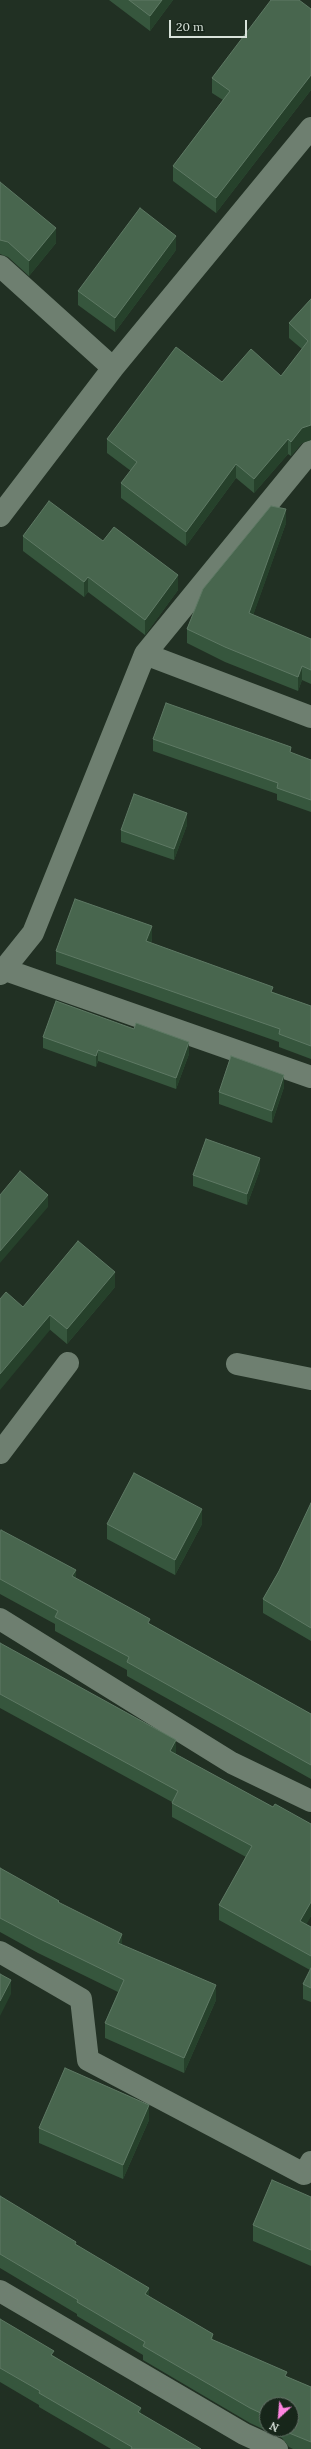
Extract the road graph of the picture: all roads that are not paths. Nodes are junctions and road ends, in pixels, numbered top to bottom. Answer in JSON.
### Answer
{"nodes":[{"id":1,"x":311,"y":128,"type":"edge"},
{"id":2,"x":0,"y":266,"type":"edge"},
{"id":3,"x":113,"y":368,"type":"junction"},
{"id":4,"x":311,"y":451,"type":"edge"},
{"id":5,"x":0,"y":516,"type":"edge"},
{"id":6,"x":145,"y":654,"type":"junction"},
{"id":7,"x":311,"y":717,"type":"edge"},
{"id":8,"x":1,"y":971,"type":"edge"},
{"id":9,"x":311,"y":1077,"type":"edge"},
{"id":10,"x":68,"y":1363,"type":"dead end"},
{"id":11,"x":237,"y":1364,"type":"dead end"},
{"id":12,"x":311,"y":1379,"type":"edge"},
{"id":13,"x":0,"y":1453,"type":"edge"},
{"id":14,"x":0,"y":1619,"type":"edge"},
{"id":15,"x":311,"y":1801,"type":"edge"},
{"id":16,"x":0,"y":1952,"type":"edge"},
{"id":17,"x":311,"y":2162,"type":"edge"},
{"id":18,"x":0,"y":2291,"type":"edge"},
{"id":19,"x":277,"y":2449,"type":"edge"}],
"edges":[{"from":1,"to":3,"type":"street"},
{"from":2,"to":3,"type":"street"},
{"from":3,"to":5,"type":"street"},
{"from":4,"to":6,"type":"street"},
{"from":6,"to":7,"type":"street"},
{"from":6,"to":8,"type":"street"},
{"from":8,"to":9,"type":"street"},
{"from":10,"to":13,"type":"street"},
{"from":11,"to":12,"type":"street"},
{"from":14,"to":15,"type":"street"},
{"from":16,"to":17,"type":"street"},
{"from":18,"to":19,"type":"street"}]}
